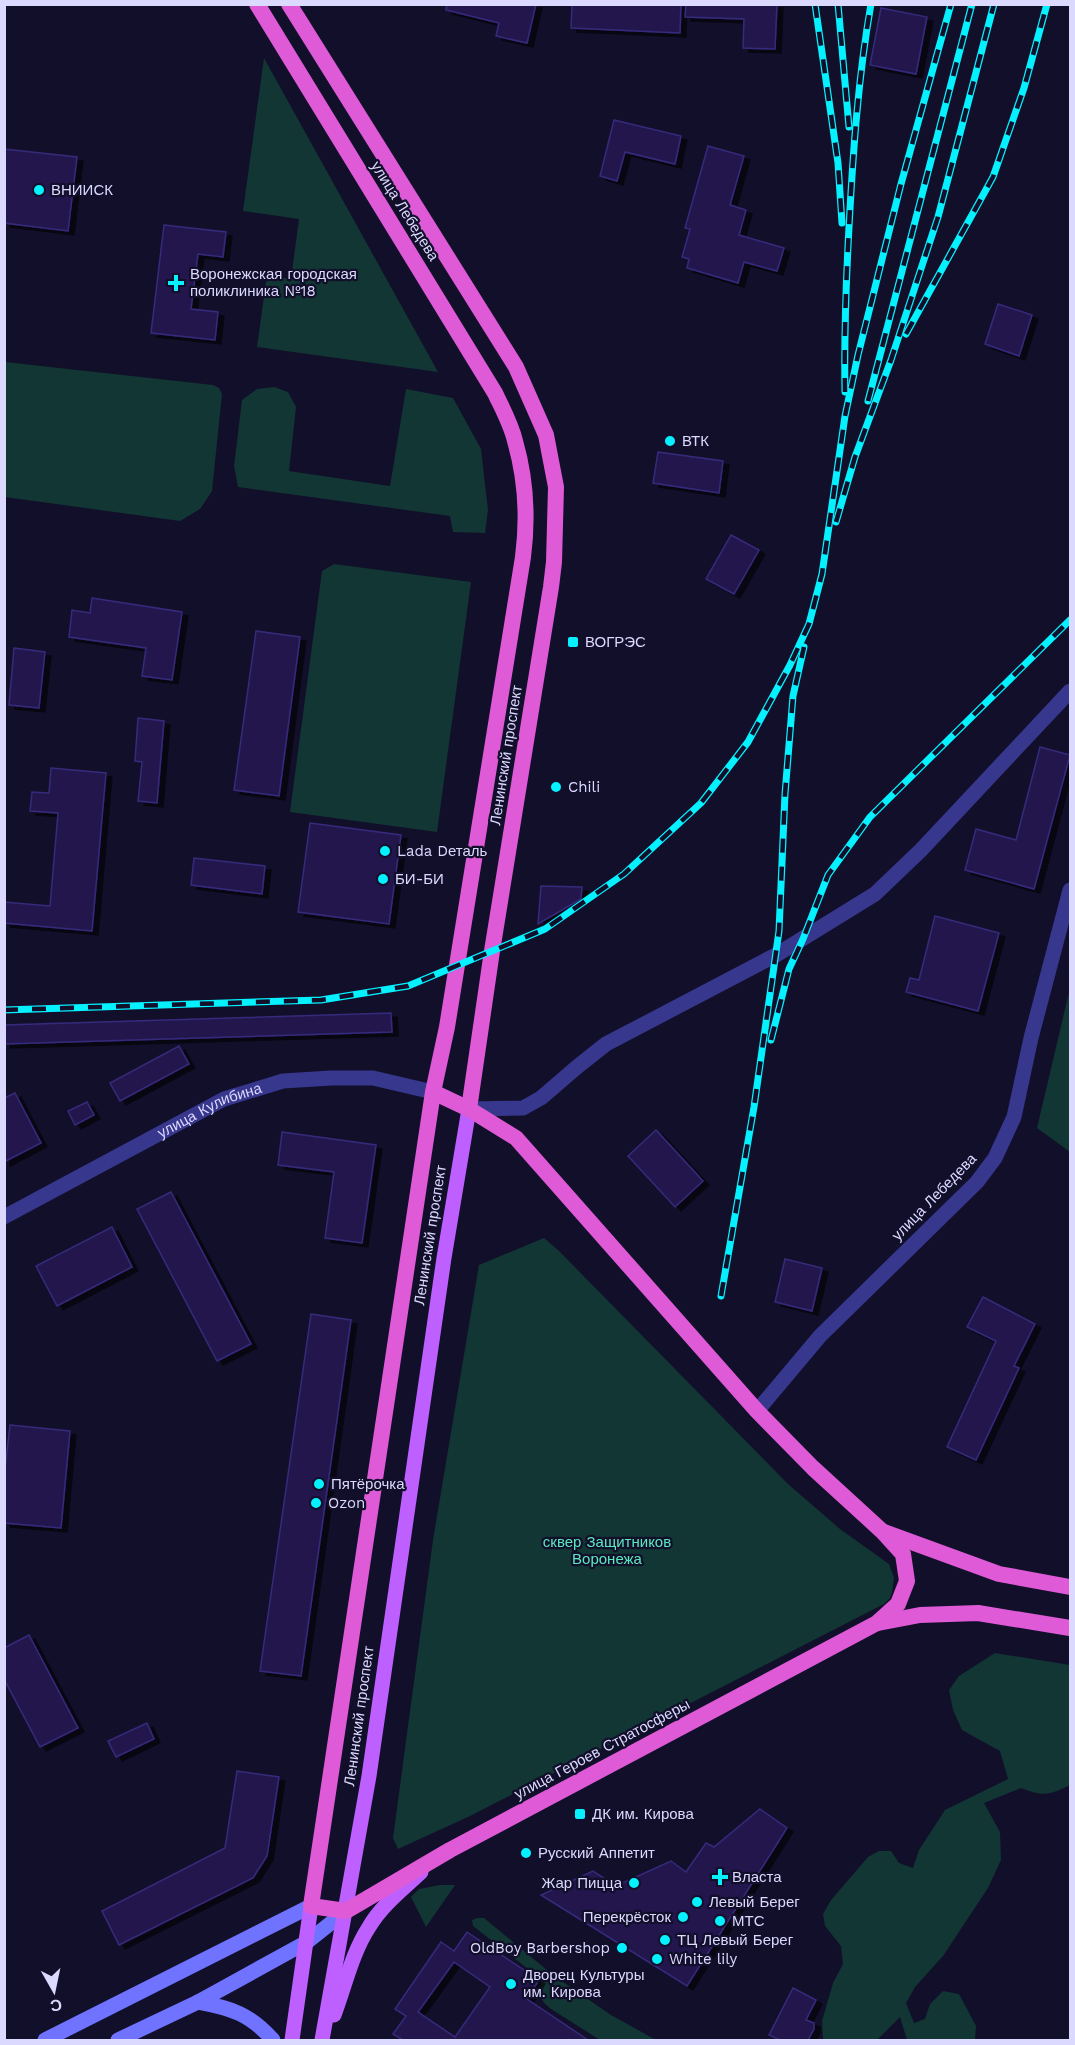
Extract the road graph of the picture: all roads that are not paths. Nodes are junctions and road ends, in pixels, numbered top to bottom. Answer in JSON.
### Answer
{"nodes":[{"id":1,"x":256,"y":4,"type":"edge"},
{"id":2,"x":290,"y":4,"type":"edge"},
{"id":3,"x":546,"y":435,"type":"joint"},
{"id":4,"x":515,"y":440,"type":"joint"},
{"id":5,"x":1071,"y":691,"type":"edge"},
{"id":6,"x":1071,"y":890,"type":"edge"},
{"id":7,"x":433,"y":1092,"type":"junction"},
{"id":8,"x":469,"y":1109,"type":"junction"},
{"id":9,"x":4,"y":1217,"type":"edge"},
{"id":10,"x":757,"y":1411,"type":"junction"},
{"id":11,"x":883,"y":1532,"type":"junction"},
{"id":12,"x":1071,"y":1587,"type":"edge"},
{"id":13,"x":877,"y":1623,"type":"junction"},
{"id":14,"x":1071,"y":1628,"type":"edge"},
{"id":15,"x":437,"y":1857,"type":"junction"},
{"id":16,"x":311,"y":1906,"type":"junction"},
{"id":17,"x":346,"y":1911,"type":"junction"},
{"id":18,"x":307,"y":1942,"type":"junction"},
{"id":19,"x":198,"y":2002,"type":"junction"},
{"id":20,"x":45,"y":2040,"type":"edge"},
{"id":21,"x":118,"y":2040,"type":"edge"},
{"id":22,"x":273,"y":2040,"type":"edge"},
{"id":23,"x":292,"y":2040,"type":"edge"},
{"id":24,"x":324,"y":2040,"type":"edge"}],
"edges":[{"from":1,"to":4,"type":"highway","name":"улица Лебедева"},
{"from":2,"to":3,"type":"highway","name":"улица Лебедева"},
{"from":3,"to":8,"type":"highway","name":"Ленинский проспект"},
{"from":4,"to":7,"type":"highway","name":"Ленинский проспект"},
{"from":5,"to":8,"type":"street"},
{"from":6,"to":10,"type":"street","name":"улица Лебедева"},
{"from":7,"to":8,"type":"highway"},
{"from":7,"to":9,"type":"street","name":"улица Кулибина"},
{"from":7,"to":16,"type":"highway","name":"Ленинский проспект"},
{"from":8,"to":10,"type":"highway"},
{"from":8,"to":17,"type":"main road","name":"Ленинский проспект"},
{"from":10,"to":11,"type":"highway"},
{"from":11,"to":12,"type":"highway"},
{"from":11,"to":13,"type":"highway"},
{"from":13,"to":14,"type":"highway"},
{"from":13,"to":15,"type":"highway","name":"улица Героев Стратосферы"},
{"from":15,"to":17,"type":"highway","name":"улица Героев Стратосферы"},
{"from":15,"to":24,"type":"main road"},
{"from":16,"to":17,"type":"highway"},
{"from":16,"to":18,"type":"main road","name":"Ленинский проспект"},
{"from":16,"to":20,"type":"main road"},
{"from":17,"to":18,"type":"main road","name":"улица Героев Стратосферы"},
{"from":17,"to":24,"type":"main road","name":"Ленинский проспект"},
{"from":18,"to":19,"type":"main road","name":"улица Героев Стратосферы"},
{"from":18,"to":23,"type":"main road","name":"Ленинский проспект"},
{"from":19,"to":21,"type":"main road","name":"улица Героев Стратосферы"},
{"from":19,"to":22,"type":"main road"}]}
